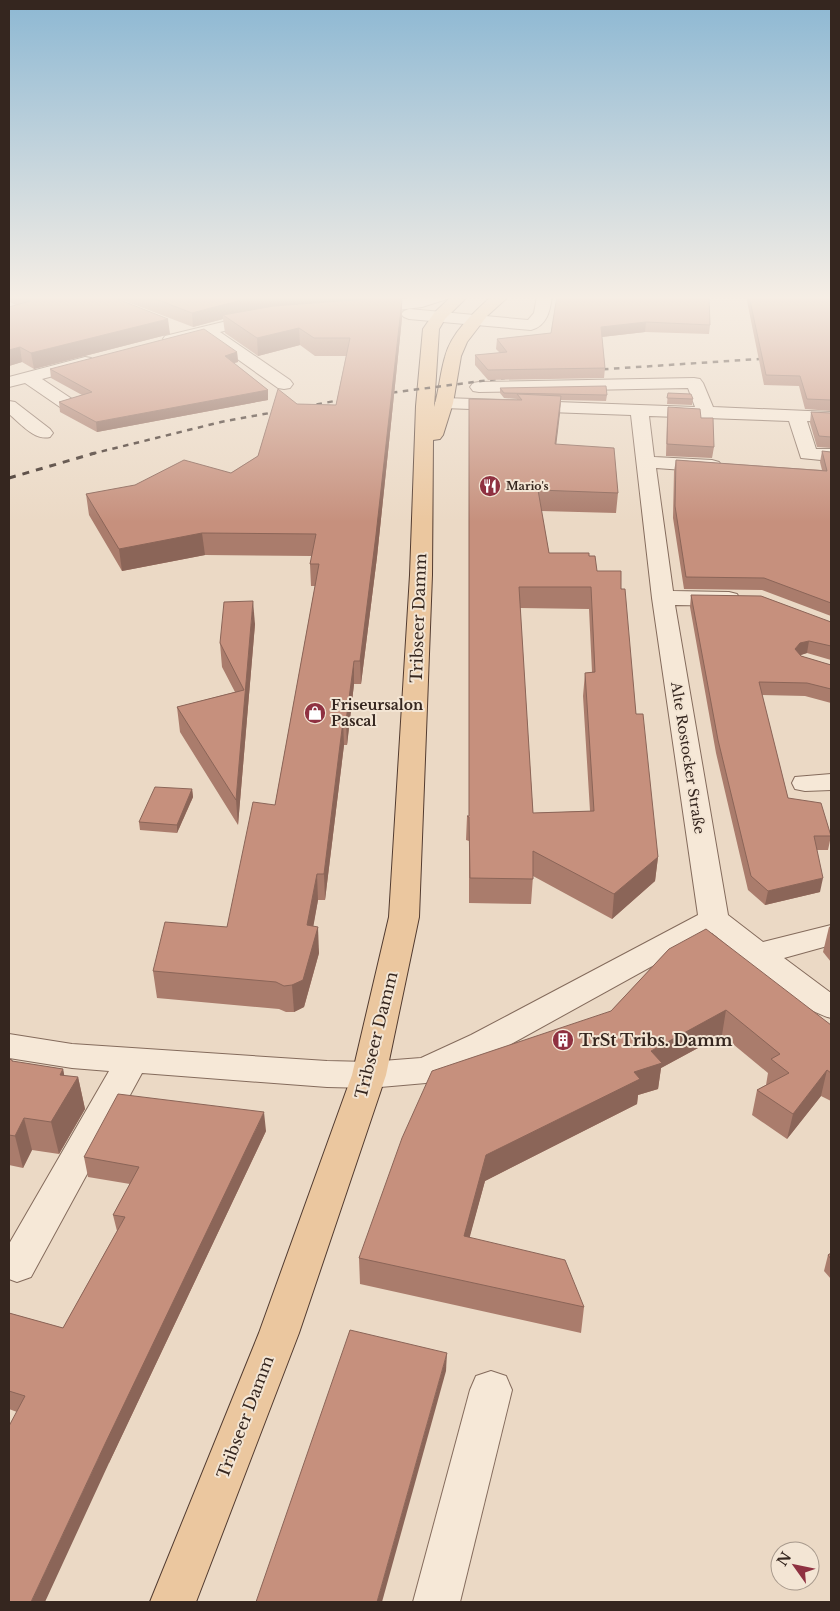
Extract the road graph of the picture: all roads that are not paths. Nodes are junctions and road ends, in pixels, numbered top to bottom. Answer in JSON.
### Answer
{"nodes":[{"id":1,"x":50,"y":371,"type":"edge"},
{"id":2,"x":259,"y":371,"type":"edge"},
{"id":3,"x":428,"y":371,"type":"edge"},
{"id":4,"x":450,"y":371,"type":"edge"},
{"id":5,"x":28,"y":377,"type":"junction"},
{"id":6,"x":9,"y":382,"type":"edge"},
{"id":7,"x":284,"y":384,"type":"dead end"},
{"id":8,"x":479,"y":387,"type":"dead end"},
{"id":9,"x":66,"y":403,"type":"edge"},
{"id":10,"x":444,"y":403,"type":"junction"},
{"id":11,"x":9,"y":406,"type":"edge"},
{"id":12,"x":640,"y":411,"type":"junction"},
{"id":13,"x":707,"y":413,"type":"junction"},
{"id":14,"x":796,"y":416,"type":"junction"},
{"id":15,"x":831,"y":417,"type":"edge"},
{"id":16,"x":44,"y":433,"type":"dead end"},
{"id":17,"x":831,"y":455,"type":"edge"},
{"id":18,"x":647,"y":462,"type":"junction"},
{"id":19,"x":424,"y":465,"type":"junction"},
{"id":20,"x":730,"y":467,"type":"edge"},
{"id":21,"x":663,"y":598,"type":"junction"},
{"id":22,"x":752,"y":599,"type":"edge"},
{"id":23,"x":831,"y":782,"type":"edge"},
{"id":24,"x":805,"y":783,"type":"dead end"},
{"id":25,"x":714,"y":919,"type":"junction"},
{"id":26,"x":831,"y":934,"type":"edge"},
{"id":27,"x":760,"y":953,"type":"junction"},
{"id":28,"x":831,"y":1007,"type":"edge"},
{"id":29,"x":9,"y":1046,"type":"edge"},
{"id":30,"x":133,"y":1060,"type":"junction"},
{"id":31,"x":369,"y":1075,"type":"junction"},
{"id":32,"x":9,"y":1264,"type":"edge"},
{"id":33,"x":491,"y":1390,"type":"dead end"},
{"id":34,"x":173,"y":1602,"type":"edge"},
{"id":35,"x":436,"y":1602,"type":"edge"}],
"edges":[{"from":1,"to":5,"type":"street"},
{"from":2,"to":7,"type":"street"},
{"from":3,"to":19,"type":"main road","name":"Tribseer Damm"},
{"from":4,"to":10,"type":"main road","name":"Tribseer Damm"},
{"from":5,"to":6,"type":"street"},
{"from":5,"to":9,"type":"street"},
{"from":8,"to":13,"type":"street"},
{"from":10,"to":12,"type":"street"},
{"from":10,"to":19,"type":"main road","name":"Tribseer Damm"},
{"from":11,"to":16,"type":"street"},
{"from":12,"to":13,"type":"street"},
{"from":12,"to":18,"type":"street","name":"Alte Rostocker Straße"},
{"from":13,"to":14,"type":"street"},
{"from":14,"to":15,"type":"street"},
{"from":14,"to":17,"type":"street"},
{"from":18,"to":20,"type":"street"},
{"from":18,"to":21,"type":"street","name":"Alte Rostocker Straße"},
{"from":19,"to":31,"type":"main road","name":"Tribseer Damm"},
{"from":21,"to":22,"type":"street"},
{"from":21,"to":25,"type":"street","name":"Alte Rostocker Straße"},
{"from":23,"to":24,"type":"street"},
{"from":25,"to":27,"type":"street"},
{"from":25,"to":31,"type":"street"},
{"from":26,"to":27,"type":"street"},
{"from":27,"to":28,"type":"street"},
{"from":29,"to":30,"type":"street"},
{"from":30,"to":31,"type":"street"},
{"from":30,"to":32,"type":"street"},
{"from":31,"to":34,"type":"main road","name":"Tribseer Damm"},
{"from":33,"to":35,"type":"street"}]}
